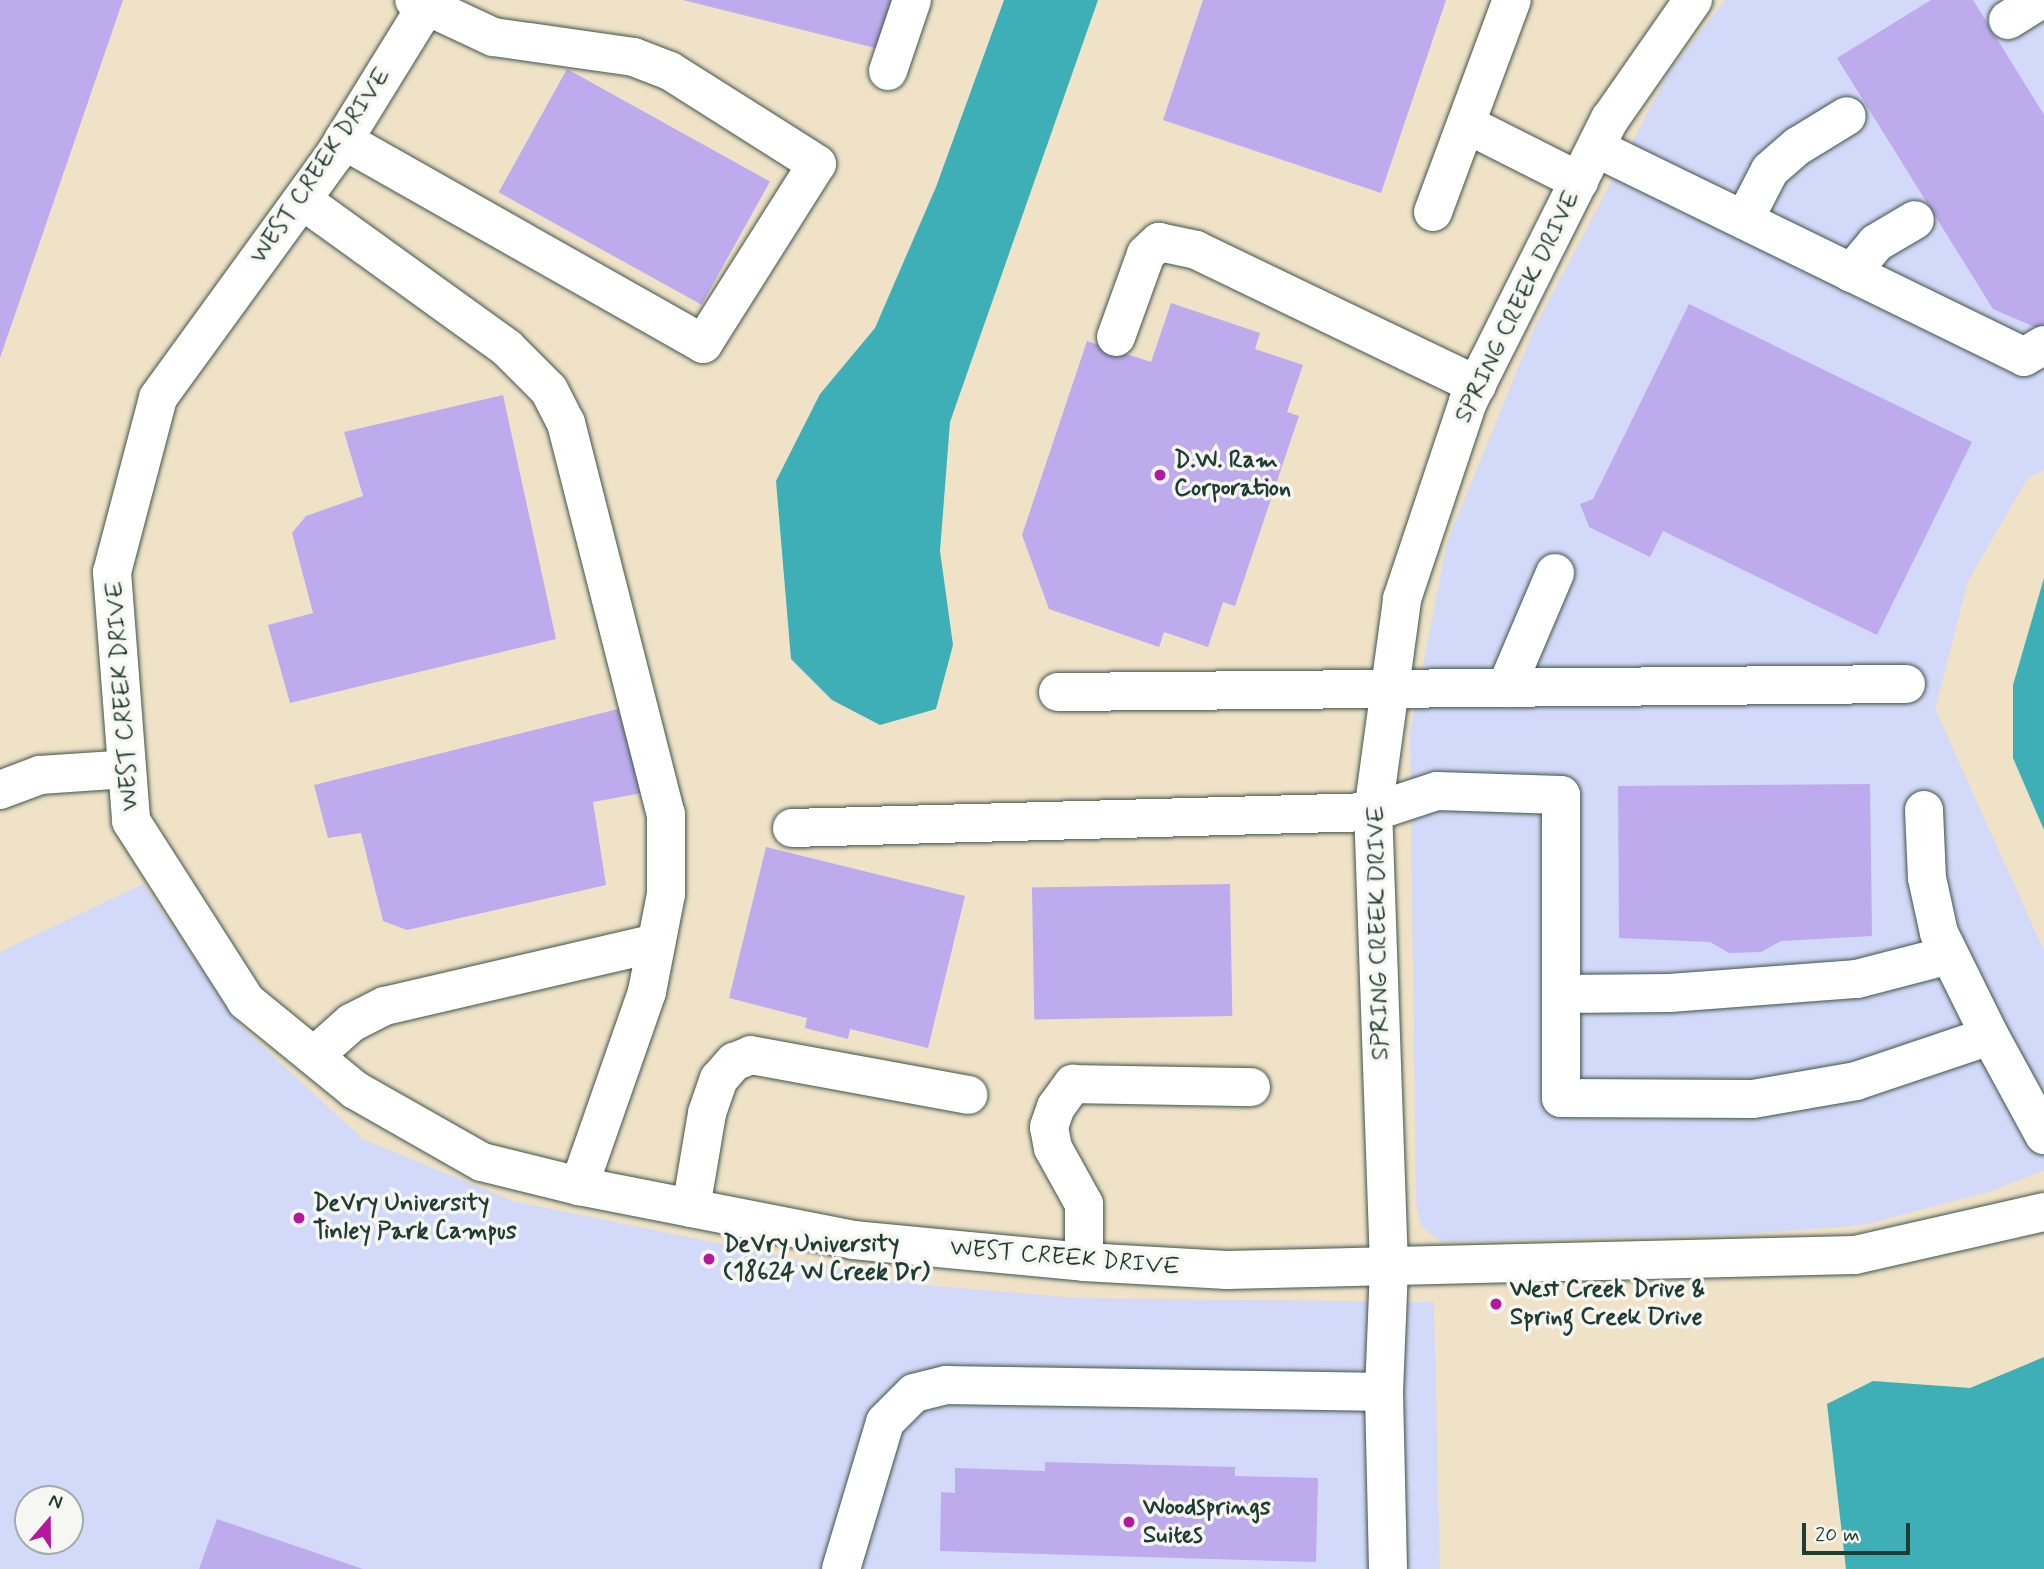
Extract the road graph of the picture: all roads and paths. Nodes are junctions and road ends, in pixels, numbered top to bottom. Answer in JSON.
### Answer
{"nodes":[{"id":1,"x":912,"y":0,"type":"edge"},
{"id":2,"x":1512,"y":0,"type":"edge"},
{"id":3,"x":2040,"y":0,"type":"edge"},
{"id":4,"x":424,"y":2,"type":"edge"},
{"id":5,"x":1683,"y":4,"type":"edge"},
{"id":6,"x":2008,"y":20,"type":"dead end"},
{"id":7,"x":888,"y":71,"type":"dead end"},
{"id":8,"x":1847,"y":116,"type":"dead end"},
{"id":9,"x":1466,"y":124,"type":"junction"},
{"id":10,"x":343,"y":140,"type":"junction"},
{"id":11,"x":1587,"y":164,"type":"junction"},
{"id":12,"x":302,"y":200,"type":"junction"},
{"id":13,"x":1433,"y":212,"type":"dead end"},
{"id":14,"x":1744,"y":220,"type":"junction"},
{"id":15,"x":1915,"y":220,"type":"dead end"},
{"id":16,"x":1851,"y":274,"type":"junction"},
{"id":17,"x":1116,"y":337,"type":"dead end"},
{"id":18,"x":2044,"y":345,"type":"edge"},
{"id":19,"x":1477,"y":385,"type":"junction"},
{"id":20,"x":1555,"y":573,"type":"dead end"},
{"id":21,"x":1906,"y":684,"type":"dead end"},
{"id":22,"x":1506,"y":688,"type":"junction"},
{"id":23,"x":1390,"y":689,"type":"junction"},
{"id":24,"x":1058,"y":692,"type":"dead end"},
{"id":25,"x":127,"y":769,"type":"junction"},
{"id":26,"x":0,"y":790,"type":"edge"},
{"id":27,"x":1924,"y":810,"type":"dead end"},
{"id":28,"x":1373,"y":812,"type":"junction"},
{"id":29,"x":792,"y":828,"type":"dead end"},
{"id":30,"x":656,"y":943,"type":"junction"},
{"id":31,"x":1949,"y":954,"type":"junction"},
{"id":32,"x":1561,"y":994,"type":"junction"},
{"id":33,"x":1990,"y":1036,"type":"junction"},
{"id":34,"x":314,"y":1056,"type":"junction"},
{"id":35,"x":1251,"y":1087,"type":"dead end"},
{"id":36,"x":968,"y":1095,"type":"dead end"},
{"id":37,"x":2044,"y":1135,"type":"edge"},
{"id":38,"x":579,"y":1186,"type":"junction"},
{"id":39,"x":691,"y":1208,"type":"junction"},
{"id":40,"x":2044,"y":1212,"type":"edge"},
{"id":41,"x":1084,"y":1262,"type":"junction"},
{"id":42,"x":1389,"y":1266,"type":"junction"},
{"id":43,"x":1384,"y":1392,"type":"junction"},
{"id":44,"x":841,"y":1569,"type":"edge"},
{"id":45,"x":1388,"y":1569,"type":"edge"}],
"edges":[{"from":1,"to":7,"type":"street"},
{"from":2,"to":9,"type":"street"},
{"from":3,"to":6,"type":"street"},
{"from":4,"to":10,"type":"street","name":"WEST CREEK DRIVE"},
{"from":4,"to":10,"type":"street"},
{"from":5,"to":11,"type":"street","name":"SPRING CREEK DRIVE"},
{"from":8,"to":14,"type":"street"},
{"from":9,"to":11,"type":"street"},
{"from":9,"to":13,"type":"street"},
{"from":10,"to":12,"type":"street","name":"WEST CREEK DRIVE"},
{"from":11,"to":14,"type":"street"},
{"from":11,"to":19,"type":"street","name":"SPRING CREEK DRIVE"},
{"from":12,"to":25,"type":"street","name":"WEST CREEK DRIVE"},
{"from":12,"to":30,"type":"street"},
{"from":14,"to":16,"type":"street"},
{"from":15,"to":16,"type":"street"},
{"from":16,"to":18,"type":"street"},
{"from":17,"to":19,"type":"street"},
{"from":19,"to":23,"type":"street","name":"SPRING CREEK DRIVE"},
{"from":20,"to":22,"type":"street"},
{"from":21,"to":22,"type":"street"},
{"from":22,"to":23,"type":"street"},
{"from":23,"to":24,"type":"street"},
{"from":23,"to":28,"type":"street","name":"SPRING CREEK DRIVE"},
{"from":25,"to":26,"type":"street"},
{"from":25,"to":34,"type":"street","name":"WEST CREEK DRIVE"},
{"from":27,"to":31,"type":"street"},
{"from":28,"to":29,"type":"street"},
{"from":28,"to":32,"type":"street"},
{"from":28,"to":42,"type":"street","name":"SPRING CREEK DRIVE"},
{"from":30,"to":34,"type":"street"},
{"from":30,"to":38,"type":"street"},
{"from":31,"to":32,"type":"street"},
{"from":31,"to":33,"type":"street"},
{"from":32,"to":33,"type":"street"},
{"from":33,"to":37,"type":"street"},
{"from":34,"to":38,"type":"street","name":"WEST CREEK DRIVE"},
{"from":35,"to":41,"type":"street"},
{"from":36,"to":39,"type":"street"},
{"from":38,"to":39,"type":"street","name":"WEST CREEK DRIVE"},
{"from":39,"to":41,"type":"street","name":"WEST CREEK DRIVE"},
{"from":40,"to":42,"type":"street","name":"WEST CREEK DRIVE"},
{"from":41,"to":42,"type":"street","name":"WEST CREEK DRIVE"},
{"from":42,"to":43,"type":"street","name":"SPRING CREEK DRIVE"},
{"from":43,"to":44,"type":"street"},
{"from":43,"to":45,"type":"street","name":"SPRING CREEK DRIVE"}]}
